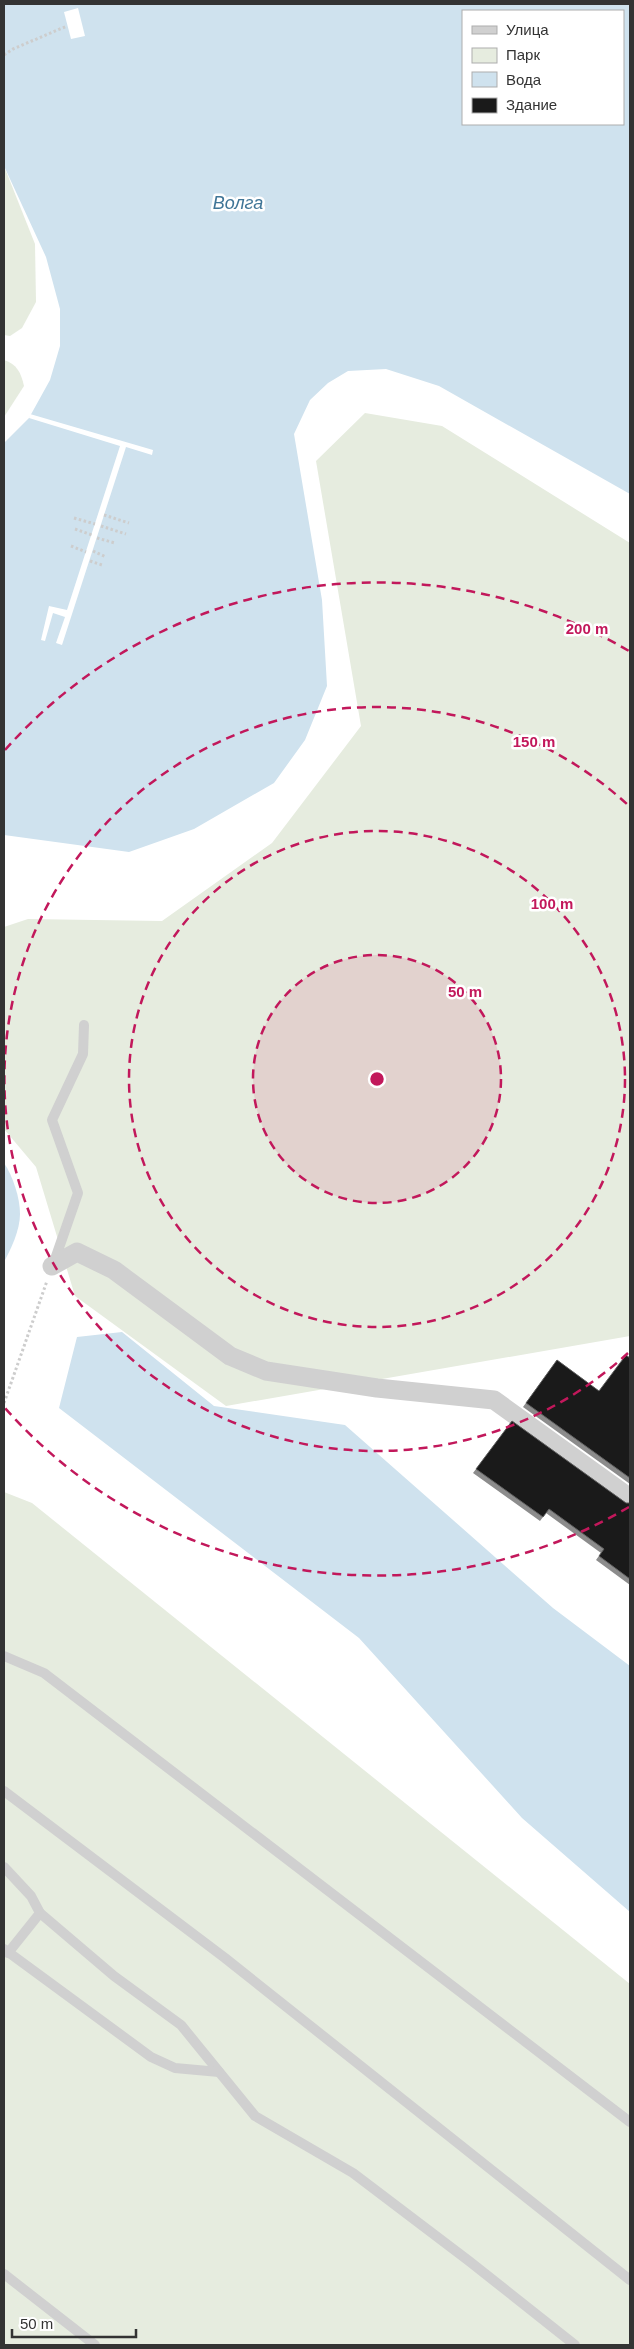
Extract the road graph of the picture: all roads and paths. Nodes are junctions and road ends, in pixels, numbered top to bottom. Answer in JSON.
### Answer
{"nodes":[{"id":1,"x":67,"y":26,"type":"dead end"},
{"id":2,"x":4,"y":55,"type":"edge"},
{"id":3,"x":104,"y":515,"type":"dead end"},
{"id":4,"x":74,"y":518,"type":"dead end"},
{"id":5,"x":129,"y":523,"type":"dead end"},
{"id":6,"x":95,"y":524,"type":"dead end"},
{"id":7,"x":101,"y":526,"type":"dead end"},
{"id":8,"x":75,"y":529,"type":"dead end"},
{"id":9,"x":92,"y":534,"type":"dead end"},
{"id":10,"x":126,"y":534,"type":"dead end"},
{"id":11,"x":97,"y":538,"type":"dead end"},
{"id":12,"x":115,"y":543,"type":"dead end"},
{"id":13,"x":71,"y":546,"type":"dead end"},
{"id":14,"x":86,"y":552,"type":"dead end"},
{"id":15,"x":92,"y":552,"type":"dead end"},
{"id":16,"x":106,"y":557,"type":"dead end"},
{"id":17,"x":90,"y":561,"type":"dead end"},
{"id":18,"x":102,"y":565,"type":"dead end"},
{"id":19,"x":84,"y":1025,"type":"dead end"},
{"id":20,"x":52,"y":1266,"type":"junction"},
{"id":21,"x":4,"y":1403,"type":"edge"},
{"id":22,"x":630,"y":1498,"type":"edge"},
{"id":23,"x":4,"y":1656,"type":"edge"},
{"id":24,"x":4,"y":1791,"type":"edge"},
{"id":25,"x":4,"y":1868,"type":"edge"},
{"id":26,"x":40,"y":1914,"type":"junction"},
{"id":27,"x":6,"y":1951,"type":"edge"},
{"id":28,"x":219,"y":2072,"type":"junction"},
{"id":29,"x":630,"y":2122,"type":"edge"},
{"id":30,"x":4,"y":2274,"type":"edge"},
{"id":31,"x":630,"y":2280,"type":"edge"},
{"id":32,"x":95,"y":2345,"type":"edge"},
{"id":33,"x":575,"y":2345,"type":"edge"}],
"edges":[{"from":1,"to":2,"type":"path"},
{"from":3,"to":5,"type":"path"},
{"from":4,"to":6,"type":"path"},
{"from":7,"to":10,"type":"path"},
{"from":8,"to":9,"type":"path"},
{"from":11,"to":12,"type":"path"},
{"from":13,"to":14,"type":"path"},
{"from":15,"to":16,"type":"path"},
{"from":17,"to":18,"type":"path"},
{"from":19,"to":20,"type":"lane"},
{"from":20,"to":21,"type":"path"},
{"from":20,"to":22,"type":"street"},
{"from":23,"to":29,"type":"lane"},
{"from":24,"to":31,"type":"lane"},
{"from":25,"to":26,"type":"lane"},
{"from":26,"to":27,"type":"lane"},
{"from":26,"to":28,"type":"lane"},
{"from":27,"to":28,"type":"lane"},
{"from":28,"to":33,"type":"lane"},
{"from":30,"to":32,"type":"lane"}]}
